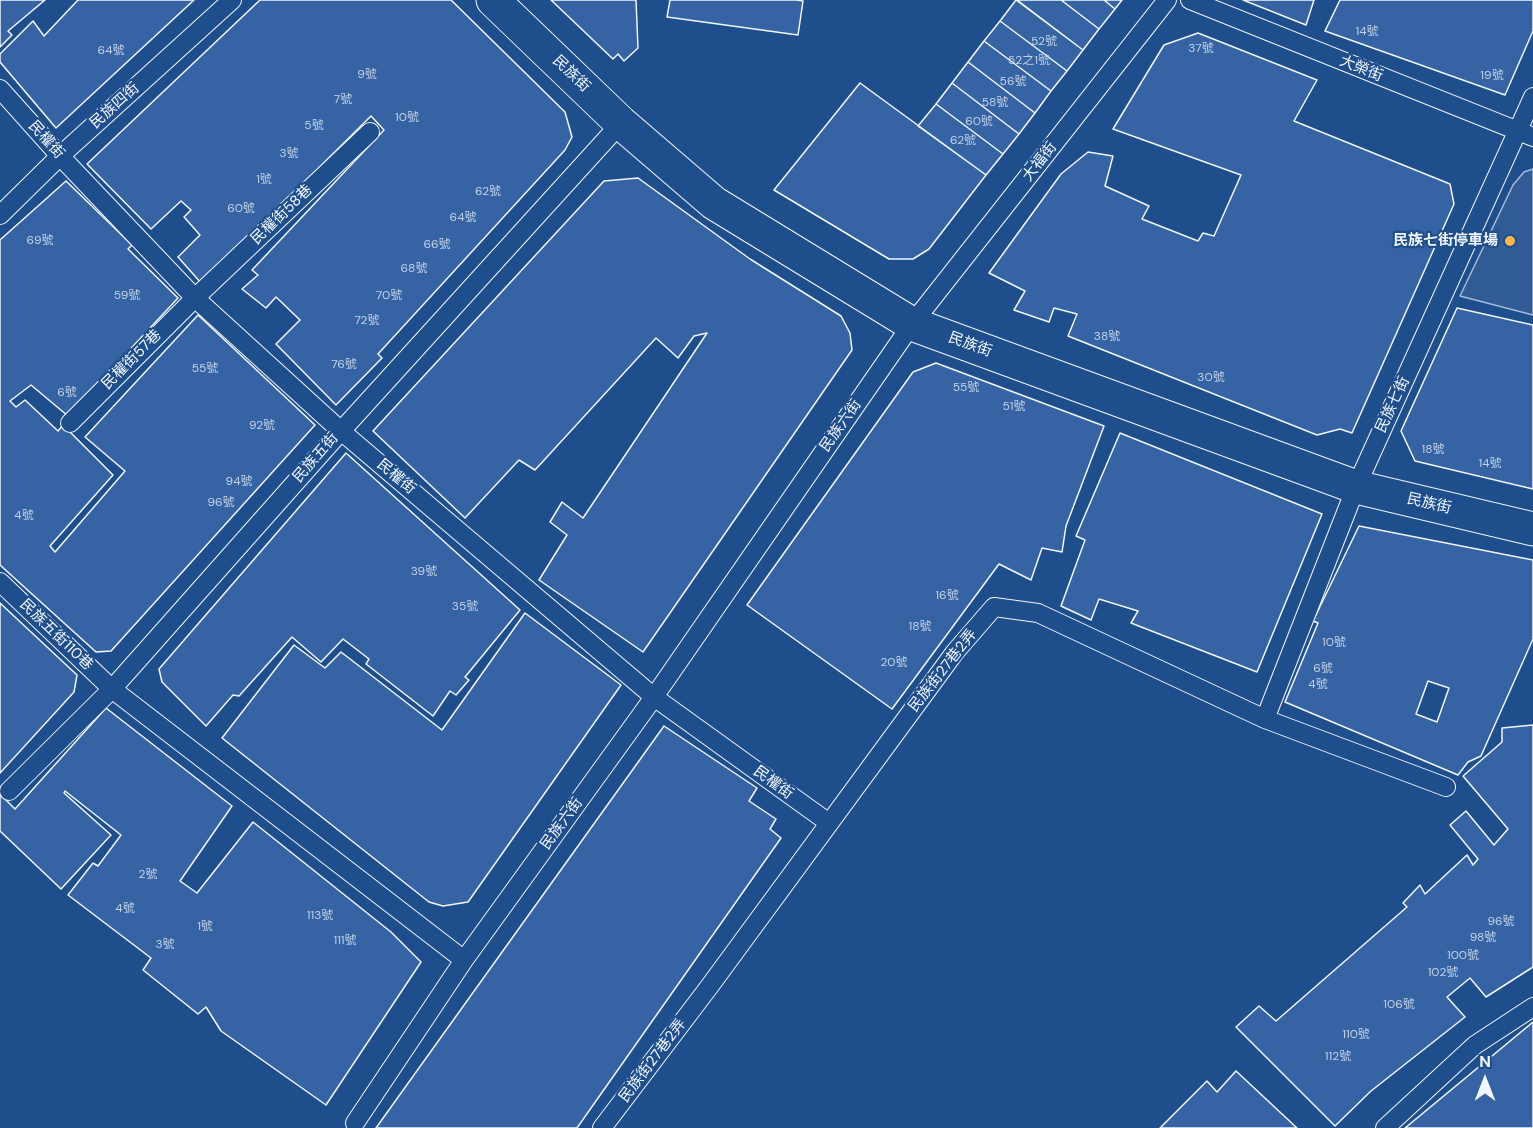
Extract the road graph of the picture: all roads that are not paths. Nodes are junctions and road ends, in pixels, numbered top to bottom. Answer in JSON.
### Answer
{"nodes":[{"id":1,"x":232,"y":0,"type":"edge"},
{"id":2,"x":493,"y":0,"type":"edge"},
{"id":3,"x":1167,"y":0,"type":"edge"},
{"id":4,"x":1190,"y":0,"type":"edge"},
{"id":5,"x":0,"y":89,"type":"edge"},
{"id":6,"x":1533,"y":97,"type":"edge"},
{"id":7,"x":621,"y":123,"type":"junction"},
{"id":8,"x":370,"y":132,"type":"dead end"},
{"id":9,"x":1526,"y":134,"type":"edge"},
{"id":10,"x":60,"y":156,"type":"junction"},
{"id":11,"x":0,"y":215,"type":"edge"},
{"id":12,"x":195,"y":297,"type":"junction"},
{"id":13,"x":912,"y":324,"type":"junction"},
{"id":14,"x":70,"y":423,"type":"dead end"},
{"id":15,"x":341,"y":431,"type":"junction"},
{"id":16,"x":1356,"y":487,"type":"junction"},
{"id":17,"x":1533,"y":529,"type":"edge"},
{"id":18,"x":0,"y":582,"type":"edge"},
{"id":19,"x":112,"y":689,"type":"junction"},
{"id":20,"x":654,"y":697,"type":"junction"},
{"id":21,"x":1265,"y":719,"type":"junction"},
{"id":22,"x":1446,"y":787,"type":"dead end"},
{"id":23,"x":9,"y":791,"type":"dead end"},
{"id":24,"x":829,"y":823,"type":"junction"},
{"id":25,"x":464,"y":960,"type":"junction"},
{"id":26,"x":1533,"y":1007,"type":"edge"},
{"id":27,"x":355,"y":1123,"type":"dead end"},
{"id":28,"x":602,"y":1128,"type":"edge"},
{"id":29,"x":1384,"y":1128,"type":"edge"}],
"edges":[{"from":1,"to":10,"type":"lane","name":"民族四街"},
{"from":2,"to":7,"type":"street","name":"民族街"},
{"from":3,"to":13,"type":"lane","name":"大福街"},
{"from":4,"to":9,"type":"lane","name":"大榮街"},
{"from":5,"to":10,"type":"lane","name":"民權街"},
{"from":6,"to":9,"type":"lane","name":"民族七街"},
{"from":7,"to":13,"type":"street","name":"民族街"},
{"from":7,"to":15,"type":"lane","name":"民族五街"},
{"from":8,"to":12,"type":"lane","name":"民權街58巷"},
{"from":9,"to":16,"type":"lane","name":"民族七街"},
{"from":10,"to":11,"type":"lane","name":"民族四街"},
{"from":10,"to":12,"type":"lane","name":"民權街"},
{"from":12,"to":14,"type":"lane","name":"民權街57巷"},
{"from":12,"to":15,"type":"lane","name":"民權街"},
{"from":13,"to":16,"type":"street","name":"民族街"},
{"from":13,"to":20,"type":"lane","name":"民族六街"},
{"from":15,"to":19,"type":"lane","name":"民族五街"},
{"from":15,"to":20,"type":"lane","name":"民權街"},
{"from":16,"to":17,"type":"street","name":"民族街"},
{"from":16,"to":21,"type":"lane","name":"民族七街"},
{"from":18,"to":19,"type":"lane","name":"民族五街110巷"},
{"from":19,"to":23,"type":"lane","name":"民族五街"},
{"from":19,"to":25,"type":"lane"},
{"from":20,"to":24,"type":"lane","name":"民權街"},
{"from":20,"to":25,"type":"lane","name":"民族六街"},
{"from":21,"to":22,"type":"lane","name":"民族街27巷2弄"},
{"from":21,"to":24,"type":"lane","name":"民族街27巷2弄"},
{"from":24,"to":28,"type":"lane","name":"民族街27巷2弄"},
{"from":25,"to":27,"type":"lane","name":"民族六街"},
{"from":26,"to":29,"type":"lane"}]}
